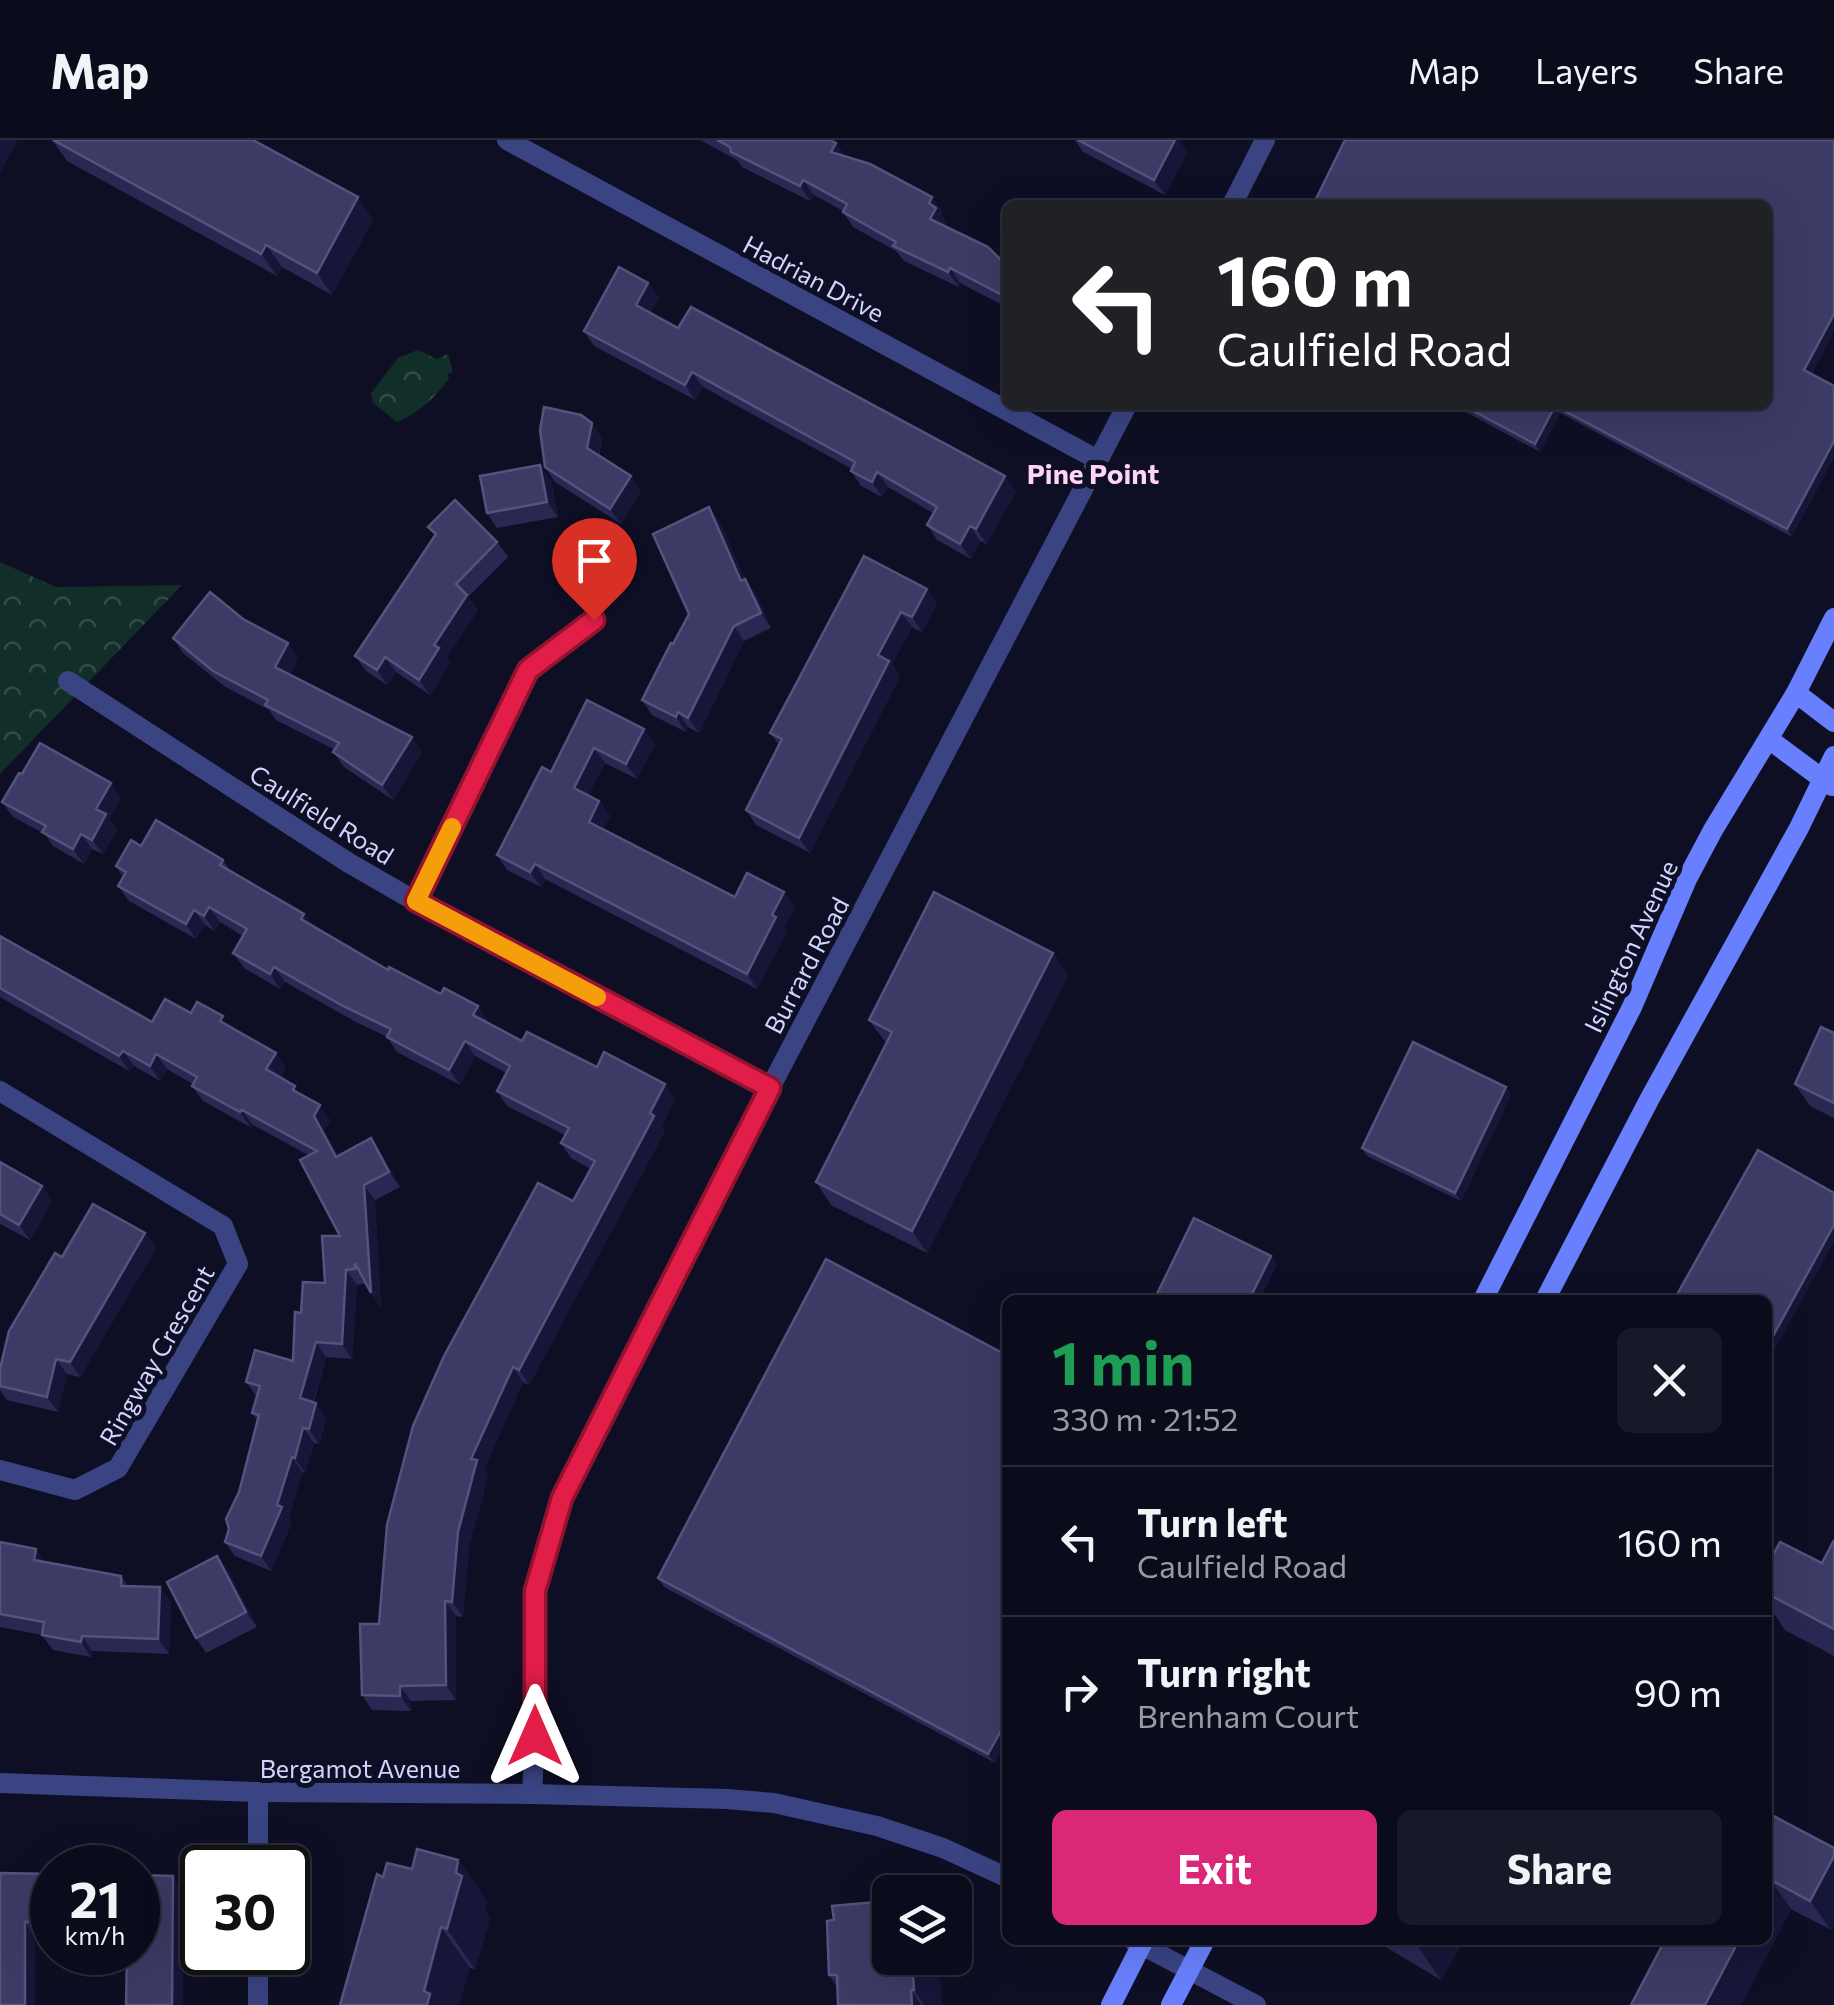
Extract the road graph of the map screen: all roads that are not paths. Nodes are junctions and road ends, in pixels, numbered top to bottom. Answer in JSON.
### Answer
{"nodes":[{"id":1,"x":506,"y":140,"type":"edge"},
{"id":2,"x":1266,"y":140,"type":"edge"},
{"id":3,"x":1235,"y":200,"type":"edge"},
{"id":4,"x":1002,"y":408,"type":"edge"},
{"id":5,"x":1006,"y":410,"type":"edge"},
{"id":6,"x":1124,"y":410,"type":"edge"},
{"id":7,"x":1098,"y":460,"type":"junction"},
{"id":8,"x":1834,"y":618,"type":"edge"},
{"id":9,"x":594,"y":620,"type":"dead end"},
{"id":10,"x":68,"y":681,"type":"dead end"},
{"id":11,"x":1796,"y":693,"type":"junction"},
{"id":12,"x":1834,"y":722,"type":"edge"},
{"id":13,"x":1770,"y":740,"type":"junction"},
{"id":14,"x":1834,"y":756,"type":"edge"},
{"id":15,"x":1829,"y":783,"type":"edge"},
{"id":16,"x":416,"y":901,"type":"junction"},
{"id":17,"x":770,"y":1088,"type":"junction"},
{"id":18,"x":0,"y":1091,"type":"edge"},
{"id":19,"x":1486,"y":1295,"type":"edge"},
{"id":20,"x":1548,"y":1295,"type":"edge"},
{"id":21,"x":0,"y":1470,"type":"edge"},
{"id":22,"x":0,"y":1784,"type":"edge"},
{"id":23,"x":258,"y":1792,"type":"junction"},
{"id":24,"x":532,"y":1794,"type":"junction"},
{"id":25,"x":258,"y":1845,"type":"edge"},
{"id":26,"x":1002,"y":1875,"type":"edge"},
{"id":27,"x":1138,"y":1945,"type":"edge"},
{"id":28,"x":1144,"y":1945,"type":"edge"},
{"id":29,"x":1202,"y":1945,"type":"edge"},
{"id":30,"x":1189,"y":1970,"type":"junction"},
{"id":31,"x":258,"y":1975,"type":"edge"},
{"id":32,"x":258,"y":2005,"type":"edge"},
{"id":33,"x":1111,"y":2005,"type":"edge"},
{"id":34,"x":1171,"y":2005,"type":"edge"},
{"id":35,"x":1256,"y":2005,"type":"edge"}],
"edges":[{"from":1,"to":4,"type":"street","name":"Hadrian Drive"},
{"from":2,"to":3,"type":"street"},
{"from":5,"to":7,"type":"street","name":"Hadrian Drive"},
{"from":6,"to":7,"type":"street","name":"Burrard Road"},
{"from":7,"to":17,"type":"street","name":"Burrard Road"},
{"from":8,"to":11,"type":"main road","name":"Islington Avenue"},
{"from":9,"to":16,"type":"street"},
{"from":10,"to":16,"type":"street","name":"Caulfield Road"},
{"from":11,"to":12,"type":"main road"},
{"from":11,"to":13,"type":"main road","name":"Islington Avenue"},
{"from":13,"to":15,"type":"main road"},
{"from":13,"to":19,"type":"main road","name":"Islington Avenue"},
{"from":14,"to":15,"type":"main road"},
{"from":15,"to":20,"type":"main road"},
{"from":16,"to":17,"type":"street","name":"Caulfield Road"},
{"from":17,"to":24,"type":"street","name":"Burrard Road"},
{"from":18,"to":21,"type":"street","name":"Ringway Crescent"},
{"from":22,"to":23,"type":"street","name":"Bergamot Avenue"},
{"from":23,"to":24,"type":"street","name":"Bergamot Avenue"},
{"from":23,"to":25,"type":"street"},
{"from":24,"to":26,"type":"street","name":"Bergamot Avenue"},
{"from":27,"to":33,"type":"main road"},
{"from":28,"to":30,"type":"street"},
{"from":29,"to":30,"type":"main road"},
{"from":30,"to":34,"type":"main road"},
{"from":30,"to":35,"type":"street"},
{"from":31,"to":32,"type":"street"}]}
